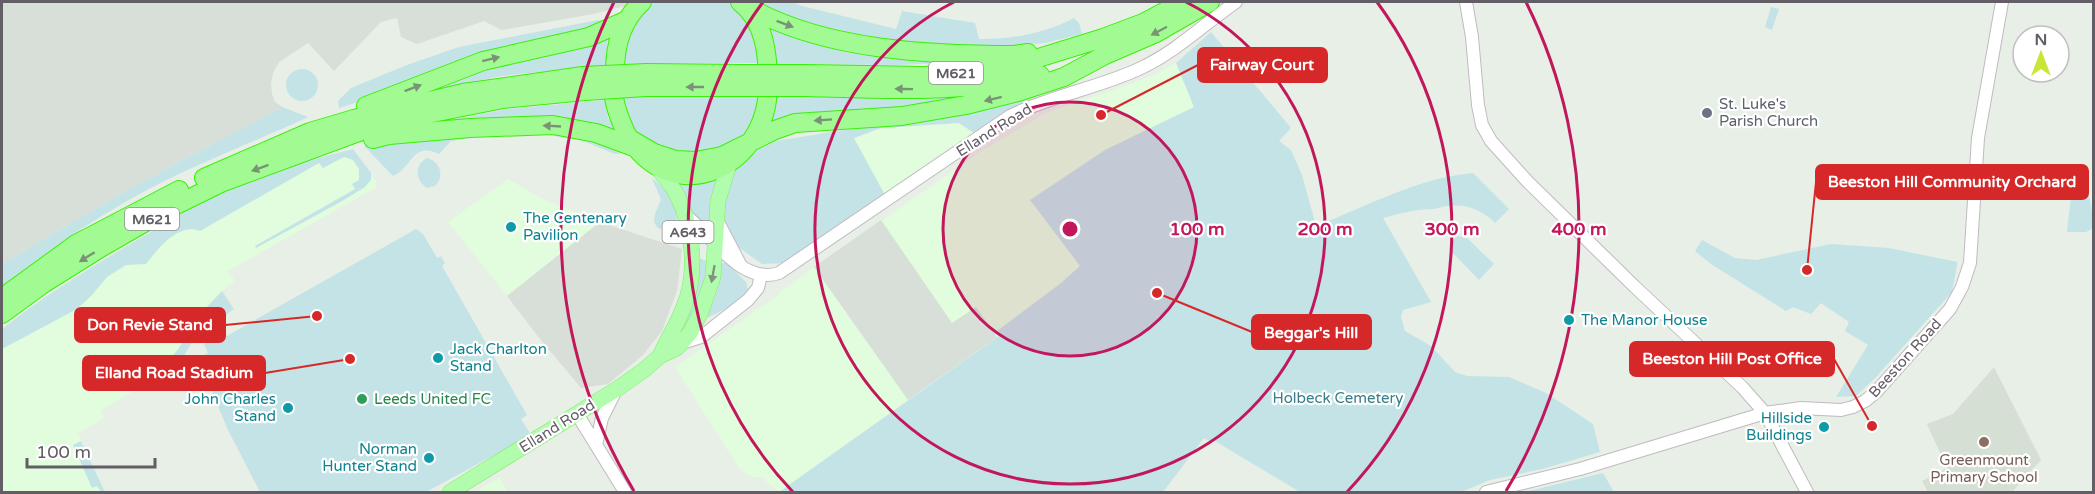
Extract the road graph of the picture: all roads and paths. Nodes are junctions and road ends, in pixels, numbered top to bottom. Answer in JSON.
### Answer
{"nodes":[{"id":1,"x":625,"y":2,"type":"edge"},
{"id":2,"x":642,"y":2,"type":"edge"},
{"id":3,"x":1184,"y":2,"type":"edge"},
{"id":4,"x":1210,"y":2,"type":"edge"},
{"id":5,"x":1236,"y":2,"type":"edge"},
{"id":6,"x":1467,"y":2,"type":"edge"},
{"id":7,"x":2002,"y":2,"type":"edge"},
{"id":8,"x":742,"y":4,"type":"edge"},
{"id":9,"x":625,"y":21,"type":"junction"},
{"id":10,"x":570,"y":40,"type":"junction"},
{"id":11,"x":1104,"y":47,"type":"junction"},
{"id":12,"x":358,"y":125,"type":"junction"},
{"id":13,"x":313,"y":140,"type":"junction"},
{"id":14,"x":753,"y":140,"type":"junction"},
{"id":15,"x":632,"y":143,"type":"junction"},
{"id":16,"x":729,"y":164,"type":"junction"},
{"id":17,"x":657,"y":167,"type":"junction"},
{"id":18,"x":684,"y":214,"type":"junction"},
{"id":19,"x":717,"y":220,"type":"junction"},
{"id":20,"x":716,"y":246,"type":"junction"},
{"id":21,"x":740,"y":265,"type":"junction"},
{"id":22,"x":761,"y":275,"type":"junction"},
{"id":23,"x":2,"y":298,"type":"edge"},
{"id":24,"x":2,"y":314,"type":"edge"},
{"id":25,"x":682,"y":343,"type":"junction"},
{"id":26,"x":660,"y":356,"type":"junction"},
{"id":27,"x":617,"y":389,"type":"junction"},
{"id":28,"x":1765,"y":413,"type":"junction"},
{"id":29,"x":577,"y":414,"type":"junction"},
{"id":30,"x":596,"y":445,"type":"junction"},
{"id":31,"x":450,"y":492,"type":"edge"},
{"id":32,"x":625,"y":492,"type":"edge"},
{"id":33,"x":1486,"y":492,"type":"edge"},
{"id":34,"x":1808,"y":492,"type":"edge"}],
"edges":[{"from":1,"to":10,"type":"highway"},
{"from":2,"to":9,"type":"highway"},
{"from":3,"to":11,"type":"highway","number":"M621"},
{"from":4,"to":11,"type":"highway","number":"M621","one_way":true},
{"from":5,"to":22,"type":"street","name":"Elland Road"},
{"from":6,"to":28,"type":"street"},
{"from":7,"to":28,"type":"street","name":"Beeston Road"},
{"from":8,"to":11,"type":"highway","one_way":true},
{"from":8,"to":14,"type":"highway"},
{"from":9,"to":10,"type":"highway"},
{"from":9,"to":15,"type":"highway"},
{"from":12,"to":10,"type":"highway","one_way":true},
{"from":11,"to":12,"type":"highway","number":"M621","bridge":true},
{"from":11,"to":14,"type":"highway","one_way":true},
{"from":12,"to":13,"type":"highway"},
{"from":12,"to":13,"type":"highway"},
{"from":15,"to":12,"type":"highway","one_way":true},
{"from":13,"to":23,"type":"highway","number":"M621"},
{"from":13,"to":24,"type":"highway","number":"M621","one_way":true},
{"from":14,"to":15,"type":"highway"},
{"from":14,"to":16,"type":"highway"},
{"from":15,"to":17,"type":"highway"},
{"from":16,"to":17,"type":"highway"},
{"from":16,"to":19,"type":"main road","name":"Elland Road","number":"A643"},
{"from":17,"to":18,"type":"main road","name":"Elland Road","number":"A643"},
{"from":18,"to":20,"type":"street","name":"Elland Road"},
{"from":18,"to":26,"type":"main road","name":"Elland Road","number":"A643"},
{"from":19,"to":20,"type":"main road","name":"Elland Road","number":"A643"},
{"from":19,"to":21,"type":"street"},
{"from":20,"to":21,"type":"street","name":"Elland Road"},
{"from":20,"to":25,"type":"main road","name":"Elland Road","number":"A643","one_way":true},
{"from":21,"to":22,"type":"street","name":"Elland Road"},
{"from":22,"to":25,"type":"street","name":"Elland Road"},
{"from":25,"to":26,"type":"main road","name":"Elland Road","number":"A643"},
{"from":26,"to":27,"type":"main road","name":"Elland Road","number":"A643"},
{"from":27,"to":29,"type":"main road","name":"Elland Road","number":"A643"},
{"from":27,"to":30,"type":"street"},
{"from":28,"to":33,"type":"street","name":"Beeston Road"},
{"from":28,"to":34,"type":"street"},
{"from":29,"to":30,"type":"street"},
{"from":29,"to":31,"type":"main road","name":"Elland Road","number":"A643"},
{"from":30,"to":32,"type":"street"}]}
